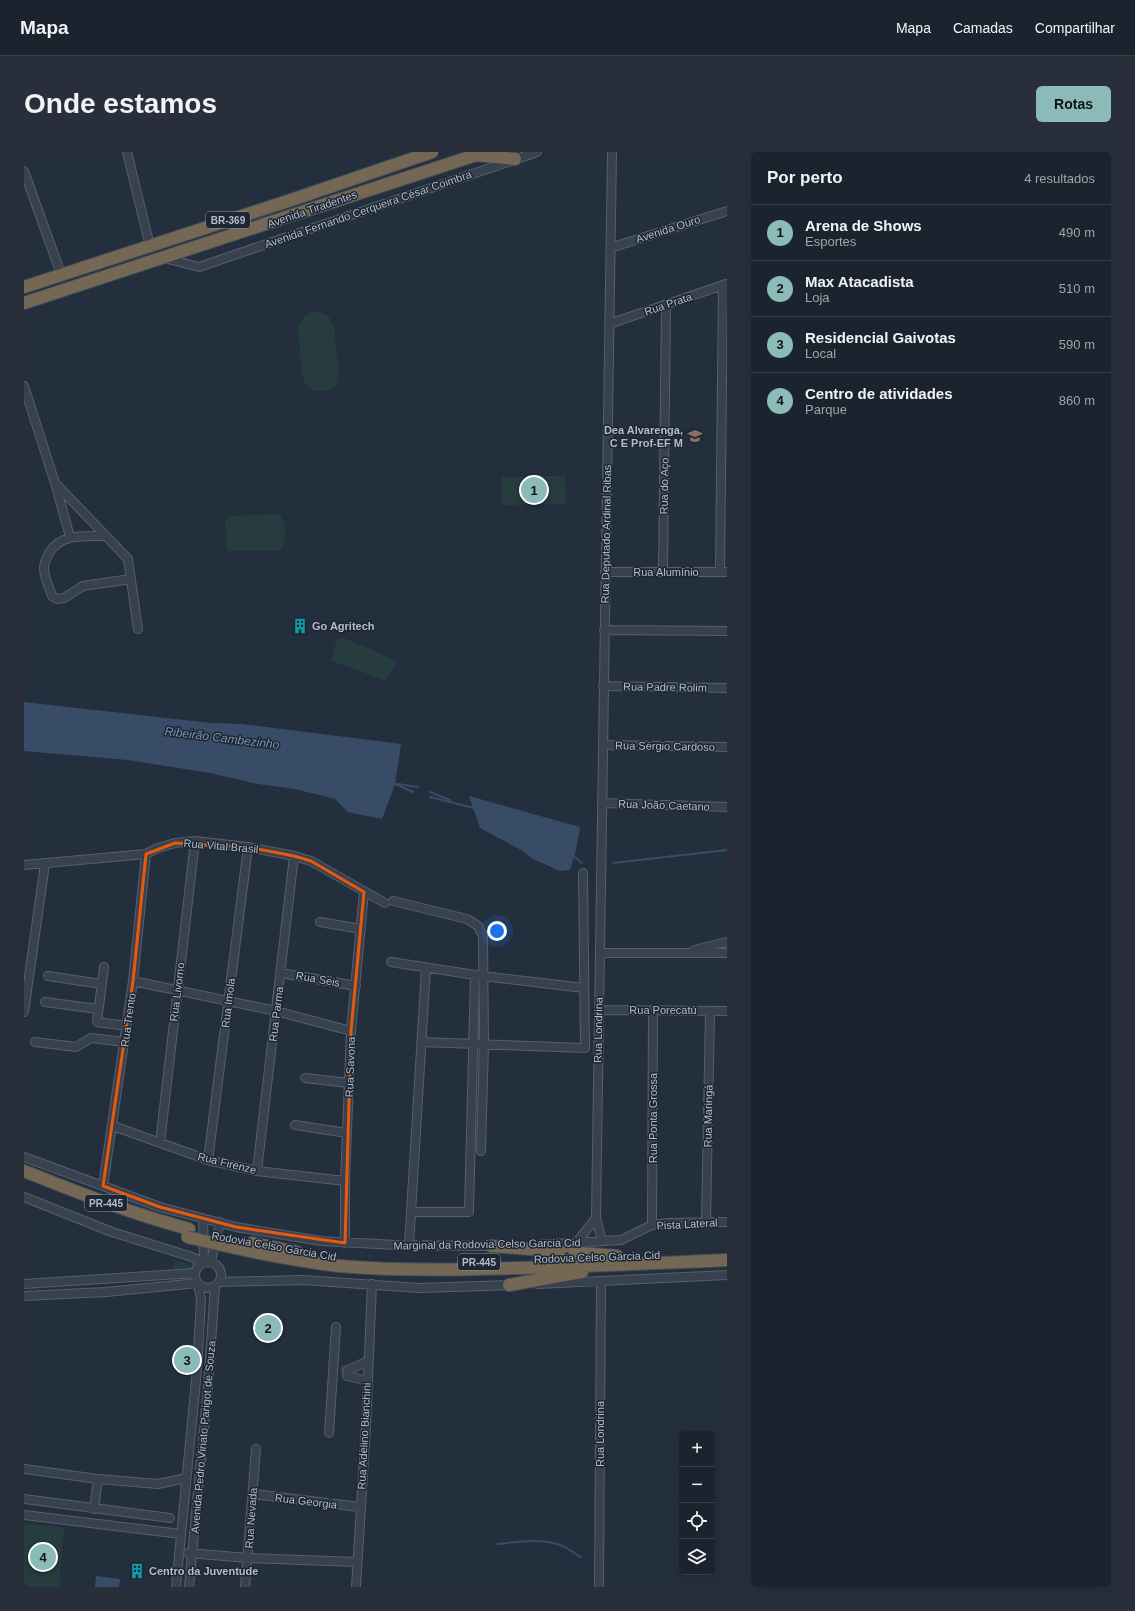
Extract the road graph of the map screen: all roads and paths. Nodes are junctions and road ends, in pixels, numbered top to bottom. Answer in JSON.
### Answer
{"nodes":[{"id":1,"x":127,"y":152,"type":"edge"},
{"id":2,"x":432,"y":152,"type":"edge"},
{"id":3,"x":537,"y":152,"type":"edge"},
{"id":4,"x":612,"y":152,"type":"edge"},
{"id":5,"x":480,"y":154,"type":"edge"},
{"id":6,"x":515,"y":159,"type":"junction"},
{"id":7,"x":24,"y":171,"type":"edge"},
{"id":8,"x":727,"y":211,"type":"edge"},
{"id":9,"x":150,"y":246,"type":"junction"},
{"id":10,"x":610,"y":248,"type":"junction"},
{"id":11,"x":163,"y":258,"type":"junction"},
{"id":12,"x":60,"y":274,"type":"junction"},
{"id":13,"x":725,"y":285,"type":"edge"},
{"id":14,"x":24,"y":287,"type":"edge"},
{"id":15,"x":24,"y":303,"type":"edge"},
{"id":16,"x":666,"y":305,"type":"junction"},
{"id":17,"x":609,"y":324,"type":"junction"},
{"id":18,"x":24,"y":386,"type":"edge"},
{"id":19,"x":55,"y":483,"type":"junction"},
{"id":20,"x":106,"y":536,"type":"junction"},
{"id":21,"x":70,"y":537,"type":"junction"},
{"id":22,"x":605,"y":572,"type":"junction"},
{"id":23,"x":663,"y":572,"type":"junction"},
{"id":24,"x":723,"y":572,"type":"edge"},
{"id":25,"x":131,"y":579,"type":"junction"},
{"id":26,"x":138,"y":629,"type":"dead end"},
{"id":27,"x":604,"y":630,"type":"junction"},
{"id":28,"x":727,"y":631,"type":"edge"},
{"id":29,"x":604,"y":686,"type":"junction"},
{"id":30,"x":727,"y":688,"type":"edge"},
{"id":31,"x":603,"y":745,"type":"junction"},
{"id":32,"x":727,"y":747,"type":"edge"},
{"id":33,"x":602,"y":803,"type":"junction"},
{"id":34,"x":727,"y":806,"type":"edge"},
{"id":35,"x":195,"y":842,"type":"junction"},
{"id":36,"x":602,"y":843,"type":"joint"},
{"id":37,"x":248,"y":846,"type":"junction"},
{"id":38,"x":146,"y":854,"type":"junction"},
{"id":39,"x":294,"y":856,"type":"junction"},
{"id":40,"x":45,"y":864,"type":"junction"},
{"id":41,"x":24,"y":865,"type":"edge"},
{"id":42,"x":583,"y":873,"type":"dead end"},
{"id":43,"x":364,"y":892,"type":"junction"},
{"id":44,"x":320,"y":922,"type":"dead end"},
{"id":45,"x":361,"y":929,"type":"junction"},
{"id":46,"x":727,"y":942,"type":"edge"},
{"id":47,"x":600,"y":953,"type":"junction"},
{"id":48,"x":680,"y":953,"type":"junction"},
{"id":49,"x":727,"y":953,"type":"edge"},
{"id":50,"x":391,"y":962,"type":"dead end"},
{"id":51,"x":104,"y":967,"type":"dead end"},
{"id":52,"x":426,"y":968,"type":"junction"},
{"id":53,"x":281,"y":973,"type":"junction"},
{"id":54,"x":479,"y":975,"type":"junction"},
{"id":55,"x":48,"y":976,"type":"dead end"},
{"id":56,"x":133,"y":981,"type":"junction"},
{"id":57,"x":101,"y":984,"type":"junction"},
{"id":58,"x":356,"y":986,"type":"junction"},
{"id":59,"x":584,"y":988,"type":"junction"},
{"id":60,"x":177,"y":990,"type":"junction"},
{"id":61,"x":228,"y":1000,"type":"junction"},
{"id":62,"x":45,"y":1002,"type":"dead end"},
{"id":63,"x":98,"y":1009,"type":"junction"},
{"id":64,"x":599,"y":1010,"type":"junction"},
{"id":65,"x":653,"y":1010,"type":"junction"},
{"id":66,"x":276,"y":1011,"type":"junction"},
{"id":67,"x":710,"y":1011,"type":"junction"},
{"id":68,"x":727,"y":1011,"type":"edge"},
{"id":69,"x":24,"y":1012,"type":"edge"},
{"id":70,"x":127,"y":1026,"type":"junction"},
{"id":71,"x":351,"y":1031,"type":"junction"},
{"id":72,"x":35,"y":1042,"type":"dead end"},
{"id":73,"x":125,"y":1042,"type":"junction"},
{"id":74,"x":422,"y":1042,"type":"junction"},
{"id":75,"x":474,"y":1044,"type":"junction"},
{"id":76,"x":484,"y":1044,"type":"junction"},
{"id":77,"x":304,"y":1078,"type":"dead end"},
{"id":78,"x":349,"y":1083,"type":"junction"},
{"id":79,"x":295,"y":1125,"type":"dead end"},
{"id":80,"x":113,"y":1126,"type":"junction"},
{"id":81,"x":347,"y":1133,"type":"junction"},
{"id":82,"x":160,"y":1143,"type":"junction"},
{"id":83,"x":481,"y":1151,"type":"dead end"},
{"id":84,"x":24,"y":1157,"type":"edge"},
{"id":85,"x":208,"y":1160,"type":"junction"},
{"id":86,"x":24,"y":1171,"type":"edge"},
{"id":87,"x":257,"y":1171,"type":"junction"},
{"id":88,"x":24,"y":1179,"type":"edge"},
{"id":89,"x":345,"y":1181,"type":"junction"},
{"id":90,"x":103,"y":1186,"type":"junction"},
{"id":91,"x":24,"y":1197,"type":"edge"},
{"id":92,"x":411,"y":1212,"type":"junction"},
{"id":93,"x":203,"y":1218,"type":"junction"},
{"id":94,"x":596,"y":1218,"type":"junction"},
{"id":95,"x":220,"y":1222,"type":"junction"},
{"id":96,"x":706,"y":1222,"type":"junction"},
{"id":97,"x":727,"y":1222,"type":"edge"},
{"id":98,"x":652,"y":1225,"type":"junction"},
{"id":99,"x":188,"y":1233,"type":"junction"},
{"id":100,"x":602,"y":1241,"type":"junction"},
{"id":101,"x":345,"y":1243,"type":"junction"},
{"id":102,"x":576,"y":1243,"type":"junction"},
{"id":103,"x":409,"y":1246,"type":"junction"},
{"id":104,"x":491,"y":1246,"type":"junction"},
{"id":105,"x":727,"y":1252,"type":"edge"},
{"id":106,"x":620,"y":1260,"type":"junction"},
{"id":107,"x":727,"y":1260,"type":"edge"},
{"id":108,"x":207,"y":1262,"type":"junction"},
{"id":109,"x":195,"y":1273,"type":"junction"},
{"id":110,"x":727,"y":1275,"type":"edge"},
{"id":111,"x":601,"y":1281,"type":"junction"},
{"id":112,"x":198,"y":1283,"type":"junction"},
{"id":113,"x":24,"y":1284,"type":"edge"},
{"id":114,"x":217,"y":1284,"type":"junction"},
{"id":115,"x":372,"y":1284,"type":"junction"},
{"id":116,"x":509,"y":1285,"type":"junction"},
{"id":117,"x":24,"y":1296,"type":"edge"},
{"id":118,"x":336,"y":1327,"type":"dead end"},
{"id":119,"x":368,"y":1361,"type":"junction"},
{"id":120,"x":197,"y":1370,"type":"junction"},
{"id":121,"x":341,"y":1372,"type":"junction"},
{"id":122,"x":368,"y":1381,"type":"junction"},
{"id":123,"x":208,"y":1386,"type":"junction"},
{"id":124,"x":329,"y":1433,"type":"dead end"},
{"id":125,"x":256,"y":1449,"type":"dead end"},
{"id":126,"x":24,"y":1469,"type":"edge"},
{"id":127,"x":186,"y":1478,"type":"junction"},
{"id":128,"x":98,"y":1479,"type":"junction"},
{"id":129,"x":253,"y":1494,"type":"junction"},
{"id":130,"x":24,"y":1499,"type":"edge"},
{"id":131,"x":360,"y":1507,"type":"junction"},
{"id":132,"x":94,"y":1509,"type":"junction"},
{"id":133,"x":24,"y":1515,"type":"edge"},
{"id":134,"x":170,"y":1518,"type":"dead end"},
{"id":135,"x":181,"y":1534,"type":"junction"},
{"id":136,"x":180,"y":1553,"type":"junction"},
{"id":137,"x":193,"y":1553,"type":"junction"},
{"id":138,"x":248,"y":1558,"type":"junction"},
{"id":139,"x":357,"y":1562,"type":"junction"},
{"id":140,"x":176,"y":1587,"type":"edge"},
{"id":141,"x":189,"y":1587,"type":"edge"},
{"id":142,"x":245,"y":1587,"type":"edge"},
{"id":143,"x":356,"y":1587,"type":"edge"},
{"id":144,"x":599,"y":1587,"type":"edge"}],
"edges":[{"from":1,"to":9,"type":"street"},
{"from":2,"to":9,"type":"highway","name":"Avenida Tiradentes","number":"BR-369"},
{"from":3,"to":6,"type":"street","name":"Avenida Fernando Cerqueira César Coimbra"},
{"from":4,"to":10,"type":"street","name":"Rua Deputado Ardinal Ribas"},
{"from":5,"to":6,"type":"highway"},
{"from":5,"to":11,"type":"highway","name":"Avenida Tiradentes","number":"BR-369"},
{"from":6,"to":11,"type":"street","name":"Avenida Fernando Cerqueira César Coimbra"},
{"from":7,"to":12,"type":"street"},
{"from":8,"to":10,"type":"street","name":"Avenida Ouro"},
{"from":9,"to":12,"type":"highway","name":"Avenida Tiradentes","number":"BR-369"},
{"from":10,"to":17,"type":"street","name":"Rua Deputado Ardinal Ribas"},
{"from":11,"to":15,"type":"highway","name":"Avenida Tiradentes","number":"BR-369"},
{"from":12,"to":14,"type":"highway","name":"Avenida Tiradentes","number":"BR-369"},
{"from":13,"to":16,"type":"street","name":"Rua Prata"},
{"from":13,"to":24,"type":"street"},
{"from":16,"to":17,"type":"street","name":"Rua Prata"},
{"from":16,"to":23,"type":"street","name":"Rua do Aço"},
{"from":17,"to":22,"type":"street","name":"Rua Deputado Ardinal Ribas"},
{"from":18,"to":19,"type":"street"},
{"from":19,"to":20,"type":"street"},
{"from":19,"to":21,"type":"street"},
{"from":20,"to":21,"type":"street"},
{"from":20,"to":25,"type":"street"},
{"from":21,"to":25,"type":"street"},
{"from":22,"to":23,"type":"street","name":"Rua Alumínio"},
{"from":22,"to":27,"type":"street","name":"Rua Deputado Ardinal Ribas"},
{"from":23,"to":24,"type":"street","name":"Rua Alumínio"},
{"from":25,"to":26,"type":"street"},
{"from":27,"to":28,"type":"street"},
{"from":27,"to":29,"type":"street","name":"Rua Deputado Ardinal Ribas"},
{"from":29,"to":30,"type":"street","name":"Rua Padre Rolim"},
{"from":29,"to":31,"type":"street","name":"Rua Deputado Ardinal Ribas"},
{"from":31,"to":32,"type":"street","name":"Rua Sérgio Cardoso"},
{"from":31,"to":33,"type":"street","name":"Rua Deputado Ardinal Ribas"},
{"from":33,"to":34,"type":"street","name":"Rua João Caetano"},
{"from":33,"to":36,"type":"street","name":"Rua Deputado Ardinal Ribas"},
{"from":35,"to":37,"type":"street","name":"Rua Vital Brasil"},
{"from":35,"to":38,"type":"street","name":"Rua Vital Brasil"},
{"from":35,"to":60,"type":"street","name":"Rua Livorno"},
{"from":36,"to":47,"type":"street","name":"Rua Londrina"},
{"from":37,"to":39,"type":"street","name":"Rua Vital Brasil"},
{"from":37,"to":61,"type":"street","name":"Rua Imola"},
{"from":38,"to":40,"type":"street","name":"Rua Vital Brasil"},
{"from":38,"to":56,"type":"street","name":"Rua Trento"},
{"from":39,"to":43,"type":"street","name":"Rua Vital Brasil"},
{"from":39,"to":53,"type":"street","name":"Rua Parma"},
{"from":40,"to":41,"type":"street","name":"Rua Vital Brasil"},
{"from":40,"to":69,"type":"street"},
{"from":42,"to":59,"type":"street"},
{"from":43,"to":45,"type":"street","name":"Rua Savona"},
{"from":43,"to":54,"type":"street","name":"Rua Vital Brasil"},
{"from":44,"to":45,"type":"street"},
{"from":45,"to":58,"type":"street","name":"Rua Savona"},
{"from":46,"to":48,"type":"street"},
{"from":47,"to":48,"type":"street"},
{"from":47,"to":64,"type":"street","name":"Rua Londrina"},
{"from":48,"to":49,"type":"street"},
{"from":50,"to":52,"type":"street"},
{"from":51,"to":57,"type":"street"},
{"from":52,"to":54,"type":"street"},
{"from":52,"to":74,"type":"street"},
{"from":53,"to":58,"type":"street","name":"Rua Seis"},
{"from":53,"to":66,"type":"street","name":"Rua Parma"},
{"from":54,"to":59,"type":"street"},
{"from":54,"to":75,"type":"street"},
{"from":54,"to":76,"type":"street"},
{"from":55,"to":57,"type":"street"},
{"from":56,"to":60,"type":"street"},
{"from":56,"to":70,"type":"street","name":"Rua Trento"},
{"from":57,"to":63,"type":"street"},
{"from":58,"to":71,"type":"street","name":"Rua Savona"},
{"from":59,"to":76,"type":"street"},
{"from":60,"to":61,"type":"street"},
{"from":60,"to":82,"type":"street","name":"Rua Livorno"},
{"from":61,"to":66,"type":"street"},
{"from":61,"to":85,"type":"street","name":"Rua Imola"},
{"from":62,"to":63,"type":"street"},
{"from":63,"to":70,"type":"street"},
{"from":64,"to":65,"type":"street","name":"Rua Porecatú"},
{"from":64,"to":94,"type":"street","name":"Rua Londrina"},
{"from":65,"to":67,"type":"street","name":"Rua Porecatú"},
{"from":65,"to":98,"type":"street","name":"Rua Ponta Grossa"},
{"from":66,"to":71,"type":"street"},
{"from":66,"to":87,"type":"street","name":"Rua Parma"},
{"from":67,"to":68,"type":"street","name":"Rua Porecatú"},
{"from":67,"to":96,"type":"street","name":"Rua Maringá"},
{"from":70,"to":73,"type":"street","name":"Rua Trento"},
{"from":71,"to":78,"type":"street","name":"Rua Savona"},
{"from":72,"to":73,"type":"street"},
{"from":73,"to":80,"type":"street","name":"Rua Trento"},
{"from":74,"to":75,"type":"street"},
{"from":74,"to":92,"type":"street"},
{"from":75,"to":76,"type":"street"},
{"from":75,"to":92,"type":"street"},
{"from":76,"to":83,"type":"street"},
{"from":77,"to":78,"type":"street"},
{"from":78,"to":81,"type":"street","name":"Rua Savona"},
{"from":79,"to":81,"type":"street"},
{"from":80,"to":82,"type":"street","name":"Rua Firenze"},
{"from":80,"to":90,"type":"street","name":"Rua Trento"},
{"from":81,"to":89,"type":"street","name":"Rua Savona"},
{"from":82,"to":85,"type":"street","name":"Rua Firenze"},
{"from":84,"to":90,"type":"street","name":"Marginal da Rodovia Celso Garcia Cid"},
{"from":85,"to":87,"type":"street","name":"Rua Firenze"},
{"from":86,"to":99,"type":"highway","name":"Rodovia Celso Garcia Cid","number":"PR-445"},
{"from":87,"to":89,"type":"street","name":"Rua Firenze"},
{"from":88,"to":99,"type":"highway","name":"Rodovia Celso Garcia Cid","number":"PR-445"},
{"from":89,"to":101,"type":"street","name":"Rua Savona"},
{"from":90,"to":93,"type":"street","name":"Marginal da Rodovia Celso Garcia Cid"},
{"from":91,"to":108,"type":"street"},
{"from":92,"to":103,"type":"street"},
{"from":93,"to":95,"type":"street","name":"Marginal da Rodovia Celso Garcia Cid"},
{"from":93,"to":108,"type":"street"},
{"from":94,"to":100,"type":"street","name":"Rua Londrina"},
{"from":94,"to":102,"type":"street"},
{"from":95,"to":101,"type":"street","name":"Marginal da Rodovia Celso Garcia Cid"},
{"from":95,"to":108,"type":"street"},
{"from":96,"to":97,"type":"street","name":"Pista Lateral"},
{"from":96,"to":98,"type":"street","name":"Pista Lateral"},
{"from":98,"to":100,"type":"street","name":"Pista Lateral"},
{"from":99,"to":106,"type":"highway","name":"Rodovia Celso Garcia Cid","number":"PR-445","bridge":true},
{"from":100,"to":102,"type":"street","name":"Marginal da Rodovia Celso Garcia Cid"},
{"from":101,"to":103,"type":"street","name":"Marginal da Rodovia Celso Garcia Cid"},
{"from":102,"to":104,"type":"street","name":"Marginal da Rodovia Celso Garcia Cid"},
{"from":103,"to":104,"type":"street","name":"Marginal da Rodovia Celso Garcia Cid"},
{"from":104,"to":106,"type":"highway"},
{"from":105,"to":106,"type":"highway","name":"Rodovia Celso Garcia Cid","number":"PR-445"},
{"from":106,"to":107,"type":"highway","name":"Rodovia Celso Garcia Cid","number":"PR-445"},
{"from":106,"to":116,"type":"highway"},
{"from":108,"to":109,"type":"street"},
{"from":108,"to":114,"type":"street"},
{"from":109,"to":112,"type":"street"},
{"from":109,"to":113,"type":"street"},
{"from":110,"to":111,"type":"street"},
{"from":111,"to":116,"type":"street"},
{"from":111,"to":144,"type":"street","name":"Rua Londrina"},
{"from":112,"to":114,"type":"street"},
{"from":112,"to":117,"type":"street"},
{"from":112,"to":120,"type":"street","name":"Avenida Pedro Viriato Parigot de Souza"},
{"from":114,"to":115,"type":"street"},
{"from":114,"to":123,"type":"street","name":"Avenida Pedro Viriato Parigot de Souza"},
{"from":115,"to":116,"type":"street"},
{"from":115,"to":119,"type":"street","name":"Rua Adelino Bianchini"},
{"from":118,"to":121,"type":"street"},
{"from":119,"to":121,"type":"street"},
{"from":119,"to":122,"type":"street","name":"Rua Adelino Bianchini"},
{"from":120,"to":123,"type":"street"},
{"from":120,"to":127,"type":"street","name":"Avenida Pedro Viriato Parigot de Souza"},
{"from":121,"to":122,"type":"street"},
{"from":121,"to":124,"type":"street"},
{"from":122,"to":131,"type":"street","name":"Rua Adelino Bianchini"},
{"from":123,"to":137,"type":"street","name":"Avenida Pedro Viriato Parigot de Souza"},
{"from":125,"to":129,"type":"street","name":"Rua Nevada"},
{"from":126,"to":128,"type":"street"},
{"from":127,"to":128,"type":"street"},
{"from":127,"to":135,"type":"street","name":"Avenida Pedro Viriato Parigot de Souza"},
{"from":128,"to":132,"type":"street"},
{"from":129,"to":131,"type":"street","name":"Rua Georgia"},
{"from":129,"to":138,"type":"street","name":"Rua Nevada"},
{"from":130,"to":132,"type":"street"},
{"from":131,"to":139,"type":"street","name":"Rua Adelino Bianchini"},
{"from":132,"to":134,"type":"street"},
{"from":133,"to":135,"type":"street"},
{"from":135,"to":136,"type":"street","name":"Avenida Pedro Viriato Parigot de Souza"},
{"from":136,"to":137,"type":"street"},
{"from":136,"to":140,"type":"street","name":"Avenida Pedro Viriato Parigot de Souza"},
{"from":137,"to":138,"type":"street"},
{"from":137,"to":141,"type":"street","name":"Avenida Pedro Viriato Parigot de Souza"},
{"from":138,"to":139,"type":"street"},
{"from":138,"to":142,"type":"street","name":"Rua Nevada"},
{"from":139,"to":143,"type":"street","name":"Rua Adelino Bianchini"}]}
